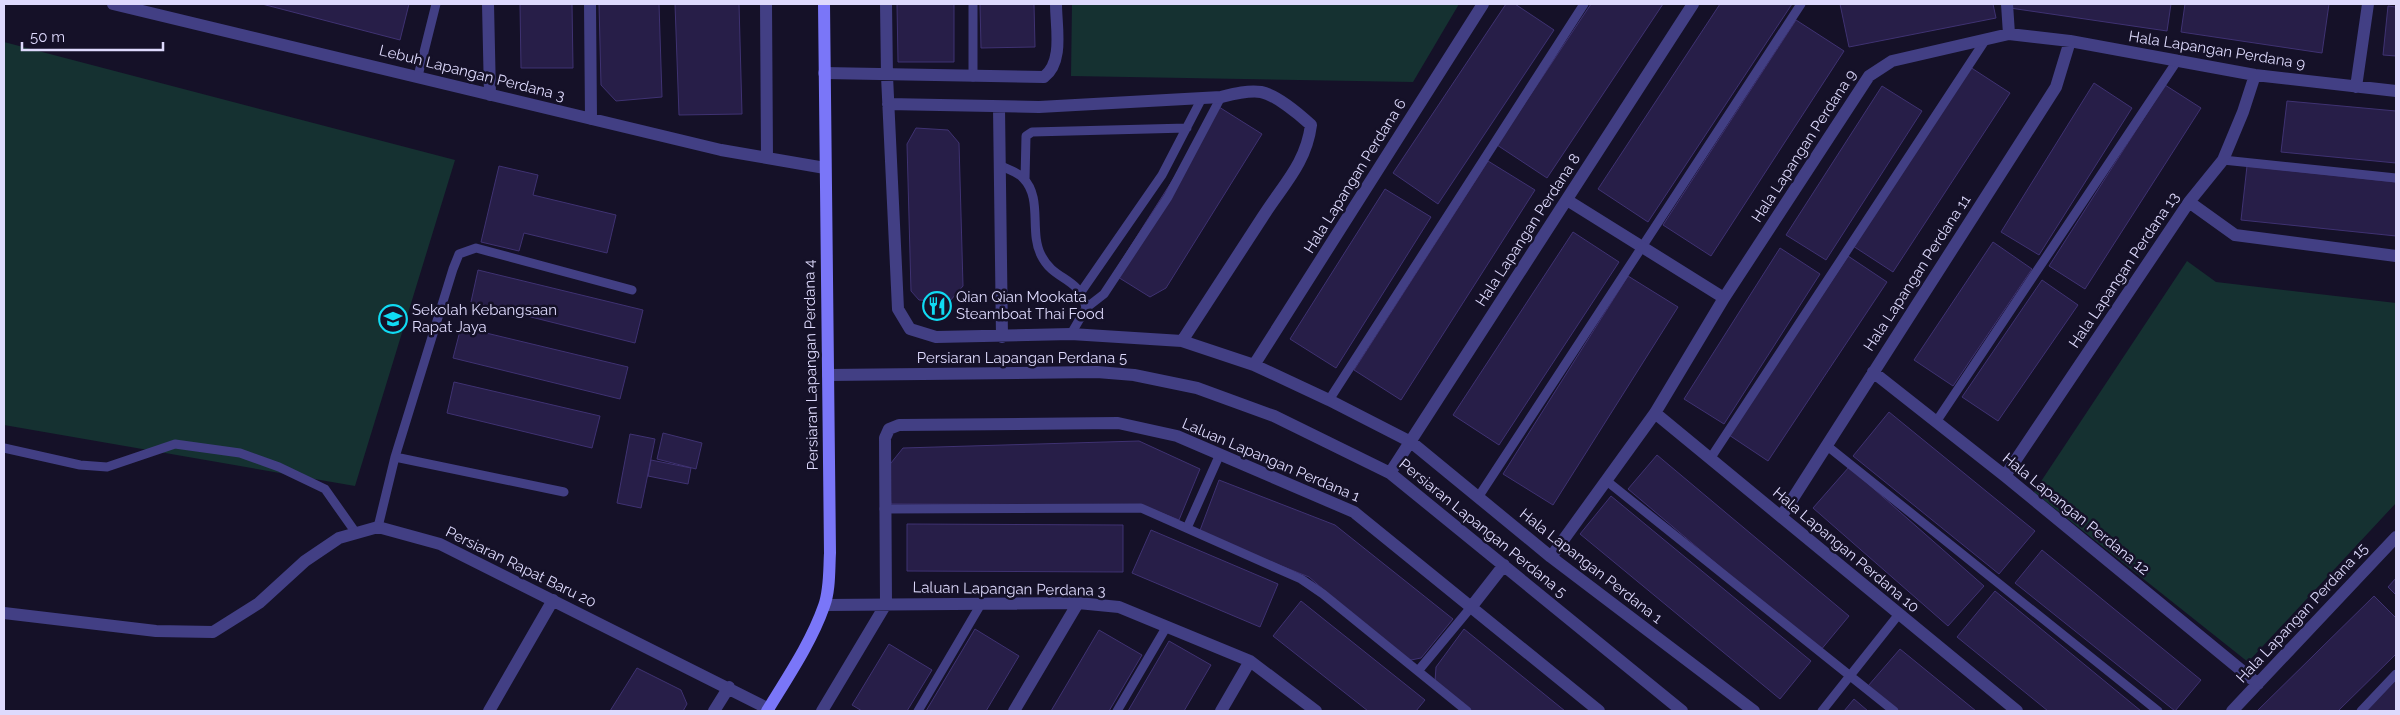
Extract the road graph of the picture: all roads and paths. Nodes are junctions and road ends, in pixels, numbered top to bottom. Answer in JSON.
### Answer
{"nodes":[{"id":1,"x":113,"y":4,"type":"edge"},
{"id":2,"x":436,"y":4,"type":"edge"},
{"id":3,"x":488,"y":4,"type":"edge"},
{"id":4,"x":590,"y":4,"type":"edge"},
{"id":5,"x":766,"y":4,"type":"edge"},
{"id":6,"x":824,"y":4,"type":"edge"},
{"id":7,"x":886,"y":4,"type":"edge"},
{"id":8,"x":973,"y":4,"type":"edge"},
{"id":9,"x":1056,"y":4,"type":"edge"},
{"id":10,"x":1483,"y":4,"type":"edge"},
{"id":11,"x":1584,"y":4,"type":"edge"},
{"id":12,"x":1693,"y":4,"type":"edge"},
{"id":13,"x":1801,"y":4,"type":"edge"},
{"id":14,"x":2007,"y":4,"type":"edge"},
{"id":15,"x":2368,"y":4,"type":"edge"},
{"id":16,"x":2009,"y":34,"type":"junction"},
{"id":17,"x":1986,"y":39,"type":"junction"},
{"id":18,"x":2070,"y":41,"type":"junction"},
{"id":19,"x":2177,"y":61,"type":"junction"},
{"id":20,"x":824,"y":74,"type":"junction"},
{"id":21,"x":2255,"y":75,"type":"junction"},
{"id":22,"x":418,"y":76,"type":"junction"},
{"id":23,"x":887,"y":76,"type":"junction"},
{"id":24,"x":974,"y":77,"type":"junction"},
{"id":25,"x":2356,"y":87,"type":"junction"},
{"id":26,"x":2396,"y":91,"type":"edge"},
{"id":27,"x":490,"y":95,"type":"junction"},
{"id":28,"x":1221,"y":97,"type":"junction"},
{"id":29,"x":1202,"y":98,"type":"junction"},
{"id":30,"x":888,"y":104,"type":"junction"},
{"id":31,"x":998,"y":108,"type":"junction"},
{"id":32,"x":591,"y":119,"type":"junction"},
{"id":33,"x":1187,"y":128,"type":"junction"},
{"id":34,"x":767,"y":158,"type":"junction"},
{"id":35,"x":2223,"y":160,"type":"junction"},
{"id":36,"x":1000,"y":165,"type":"junction"},
{"id":37,"x":825,"y":168,"type":"junction"},
{"id":38,"x":2396,"y":178,"type":"edge"},
{"id":39,"x":1025,"y":180,"type":"junction"},
{"id":40,"x":1567,"y":200,"type":"junction"},
{"id":41,"x":2189,"y":202,"type":"junction"},
{"id":42,"x":1644,"y":247,"type":"junction"},
{"id":43,"x":2396,"y":256,"type":"edge"},
{"id":44,"x":632,"y":290,"type":"dead end"},
{"id":45,"x":1081,"y":292,"type":"junction"},
{"id":46,"x":1724,"y":298,"type":"junction"},
{"id":47,"x":1086,"y":308,"type":"junction"},
{"id":48,"x":1071,"y":334,"type":"junction"},
{"id":49,"x":1002,"y":337,"type":"junction"},
{"id":50,"x":1182,"y":341,"type":"junction"},
{"id":51,"x":1254,"y":365,"type":"junction"},
{"id":52,"x":1872,"y":372,"type":"junction"},
{"id":53,"x":828,"y":376,"type":"junction"},
{"id":54,"x":1330,"y":400,"type":"junction"},
{"id":55,"x":1655,"y":413,"type":"junction"},
{"id":56,"x":1936,"y":422,"type":"junction"},
{"id":57,"x":1411,"y":442,"type":"junction"},
{"id":58,"x":1826,"y":445,"type":"junction"},
{"id":59,"x":4,"y":448,"type":"edge"},
{"id":60,"x":1220,"y":454,"type":"junction"},
{"id":61,"x":395,"y":457,"type":"junction"},
{"id":62,"x":1710,"y":458,"type":"junction"},
{"id":63,"x":1390,"y":473,"type":"junction"},
{"id":64,"x":2005,"y":476,"type":"junction"},
{"id":65,"x":1608,"y":482,"type":"junction"},
{"id":66,"x":564,"y":492,"type":"dead end"},
{"id":67,"x":1478,"y":496,"type":"junction"},
{"id":68,"x":884,"y":510,"type":"junction"},
{"id":69,"x":1781,"y":517,"type":"junction"},
{"id":70,"x":378,"y":527,"type":"junction"},
{"id":71,"x":1187,"y":528,"type":"junction"},
{"id":72,"x":356,"y":533,"type":"junction"},
{"id":73,"x":2396,"y":537,"type":"edge"},
{"id":74,"x":1550,"y":558,"type":"junction"},
{"id":75,"x":1504,"y":565,"type":"junction"},
{"id":76,"x":553,"y":600,"type":"junction"},
{"id":77,"x":1078,"y":603,"type":"junction"},
{"id":78,"x":886,"y":604,"type":"junction"},
{"id":79,"x":981,"y":604,"type":"junction"},
{"id":80,"x":825,"y":605,"type":"junction"},
{"id":81,"x":1472,"y":606,"type":"junction"},
{"id":82,"x":4,"y":613,"type":"edge"},
{"id":83,"x":1899,"y":614,"type":"junction"},
{"id":84,"x":1168,"y":626,"type":"junction"},
{"id":85,"x":1250,"y":661,"type":"junction"},
{"id":86,"x":1418,"y":671,"type":"junction"},
{"id":87,"x":2396,"y":674,"type":"edge"},
{"id":88,"x":1852,"y":676,"type":"junction"},
{"id":89,"x":2258,"y":684,"type":"junction"},
{"id":90,"x":729,"y":687,"type":"junction"},
{"id":91,"x":768,"y":710,"type":"edge"},
{"id":92,"x":489,"y":711,"type":"edge"},
{"id":93,"x":714,"y":711,"type":"edge"},
{"id":94,"x":822,"y":711,"type":"edge"},
{"id":95,"x":918,"y":711,"type":"edge"},
{"id":96,"x":1014,"y":711,"type":"edge"},
{"id":97,"x":1117,"y":711,"type":"edge"},
{"id":98,"x":1221,"y":711,"type":"edge"},
{"id":99,"x":1316,"y":711,"type":"edge"},
{"id":100,"x":1467,"y":711,"type":"edge"},
{"id":101,"x":1598,"y":711,"type":"edge"},
{"id":102,"x":1682,"y":711,"type":"edge"},
{"id":103,"x":1754,"y":711,"type":"edge"},
{"id":104,"x":1822,"y":711,"type":"edge"},
{"id":105,"x":1894,"y":711,"type":"edge"},
{"id":106,"x":2017,"y":711,"type":"edge"},
{"id":107,"x":2158,"y":711,"type":"edge"},
{"id":108,"x":2232,"y":711,"type":"edge"},
{"id":109,"x":2361,"y":711,"type":"edge"}],
"edges":[{"from":1,"to":22,"type":"street","name":"Lebuh Lapangan Perdana 3"},
{"from":2,"to":22,"type":"lane"},
{"from":3,"to":27,"type":"street"},
{"from":4,"to":32,"type":"street"},
{"from":5,"to":34,"type":"street"},
{"from":6,"to":20,"type":"street","name":"Persiaran Lapangan Perdana 4"},
{"from":7,"to":23,"type":"street","name":"Hala Lapangan Perdana 1"},
{"from":8,"to":24,"type":"lane"},
{"from":9,"to":24,"type":"street"},
{"from":10,"to":51,"type":"street","name":"Hala Lapangan Perdana 6"},
{"from":11,"to":54,"type":"lane"},
{"from":12,"to":40,"type":"street","name":"Hala Lapangan Perdana 8"},
{"from":13,"to":42,"type":"lane"},
{"from":14,"to":16,"type":"street"},
{"from":15,"to":25,"type":"street"},
{"from":16,"to":17,"type":"street","name":"Hala Lapangan Perdana 9"},
{"from":16,"to":18,"type":"street","name":"Hala Lapangan Perdana 9"},
{"from":17,"to":46,"type":"street","name":"Hala Lapangan Perdana 9"},
{"from":17,"to":62,"type":"lane"},
{"from":18,"to":19,"type":"street","name":"Hala Lapangan Perdana 9"},
{"from":18,"to":52,"type":"street","name":"Hala Lapangan Perdana 11"},
{"from":19,"to":21,"type":"street","name":"Hala Lapangan Perdana 9"},
{"from":19,"to":56,"type":"lane"},
{"from":20,"to":23,"type":"street"},
{"from":20,"to":37,"type":"street","name":"Persiaran Lapangan Perdana 4"},
{"from":21,"to":25,"type":"street","name":"Hala Lapangan Perdana 9"},
{"from":21,"to":35,"type":"street","name":"Hala Lapangan Perdana 13"},
{"from":22,"to":27,"type":"street","name":"Lebuh Lapangan Perdana 3"},
{"from":23,"to":24,"type":"street"},
{"from":23,"to":30,"type":"street","name":"Hala Lapangan Perdana 1"},
{"from":25,"to":26,"type":"street","name":"Hala Lapangan Perdana 9"},
{"from":27,"to":32,"type":"street","name":"Lebuh Lapangan Perdana 3"},
{"from":28,"to":29,"type":"street"},
{"from":28,"to":47,"type":"lane"},
{"from":28,"to":50,"type":"street"},
{"from":29,"to":31,"type":"street"},
{"from":29,"to":33,"type":"lane"},
{"from":30,"to":31,"type":"street"},
{"from":30,"to":49,"type":"street","name":"Hala Lapangan Perdana 1"},
{"from":31,"to":36,"type":"street"},
{"from":32,"to":34,"type":"street","name":"Lebuh Lapangan Perdana 3"},
{"from":33,"to":39,"type":"lane"},
{"from":33,"to":45,"type":"lane"},
{"from":34,"to":37,"type":"street","name":"Lebuh Lapangan Perdana 3"},
{"from":35,"to":38,"type":"lane"},
{"from":35,"to":41,"type":"street","name":"Hala Lapangan Perdana 13"},
{"from":36,"to":39,"type":"lane"},
{"from":36,"to":49,"type":"street"},
{"from":37,"to":53,"type":"street","name":"Persiaran Lapangan Perdana 4"},
{"from":39,"to":45,"type":"lane"},
{"from":40,"to":42,"type":"street"},
{"from":40,"to":57,"type":"street","name":"Hala Lapangan Perdana 8"},
{"from":41,"to":43,"type":"street"},
{"from":41,"to":64,"type":"street","name":"Hala Lapangan Perdana 13"},
{"from":42,"to":46,"type":"street"},
{"from":42,"to":67,"type":"lane"},
{"from":44,"to":61,"type":"lane"},
{"from":45,"to":47,"type":"lane"},
{"from":46,"to":55,"type":"street","name":"Hala Lapangan Perdana 9"},
{"from":47,"to":48,"type":"lane"},
{"from":48,"to":49,"type":"street","name":"Hala Lapangan Perdana 1"},
{"from":48,"to":50,"type":"street","name":"Hala Lapangan Perdana 1"},
{"from":50,"to":51,"type":"street","name":"Hala Lapangan Perdana 1"},
{"from":51,"to":54,"type":"street","name":"Hala Lapangan Perdana 1"},
{"from":52,"to":56,"type":"street","name":"Hala Lapangan Perdana 12"},
{"from":52,"to":58,"type":"street","name":"Hala Lapangan Perdana 11"},
{"from":53,"to":63,"type":"street","name":"Persiaran Lapangan Perdana 5"},
{"from":53,"to":80,"type":"street","name":"Persiaran Lapangan Perdana 4"},
{"from":54,"to":57,"type":"street","name":"Hala Lapangan Perdana 1"},
{"from":55,"to":62,"type":"street","name":"Hala Lapangan Perdana 10"},
{"from":55,"to":65,"type":"street","name":"Hala Lapangan Perdana 9"},
{"from":56,"to":64,"type":"street","name":"Hala Lapangan Perdana 12"},
{"from":57,"to":63,"type":"street","name":"Hala Lapangan Perdana 8"},
{"from":57,"to":67,"type":"street","name":"Hala Lapangan Perdana 1"},
{"from":58,"to":69,"type":"street","name":"Hala Lapangan Perdana 11"},
{"from":58,"to":107,"type":"lane"},
{"from":59,"to":72,"type":"lane"},
{"from":60,"to":68,"type":"street","name":"Laluan Lapangan Perdana 1"},
{"from":60,"to":71,"type":"lane"},
{"from":60,"to":81,"type":"street","name":"Laluan Lapangan Perdana 1"},
{"from":61,"to":66,"type":"lane"},
{"from":61,"to":70,"type":"lane"},
{"from":62,"to":69,"type":"street","name":"Hala Lapangan Perdana 10"},
{"from":63,"to":75,"type":"street","name":"Persiaran Lapangan Perdana 5"},
{"from":64,"to":89,"type":"street","name":"Hala Lapangan Perdana 12"},
{"from":65,"to":74,"type":"street","name":"Hala Lapangan Perdana 9"},
{"from":65,"to":88,"type":"lane"},
{"from":67,"to":74,"type":"street","name":"Hala Lapangan Perdana 1"},
{"from":68,"to":71,"type":"lane"},
{"from":68,"to":78,"type":"street","name":"Laluan Lapangan Perdana 1"},
{"from":69,"to":83,"type":"street","name":"Hala Lapangan Perdana 10"},
{"from":70,"to":72,"type":"street"},
{"from":70,"to":76,"type":"street","name":"Persiaran Rapat Baru 20"},
{"from":71,"to":86,"type":"lane"},
{"from":72,"to":82,"type":"street"},
{"from":73,"to":89,"type":"street","name":"Hala Lapangan Perdana 15"},
{"from":74,"to":103,"type":"street","name":"Hala Lapangan Perdana 1"},
{"from":75,"to":81,"type":"street"},
{"from":75,"to":102,"type":"street","name":"Persiaran Lapangan Perdana 5"},
{"from":76,"to":90,"type":"street","name":"Persiaran Rapat Baru 20"},
{"from":76,"to":92,"type":"street"},
{"from":77,"to":79,"type":"street","name":"Laluan Lapangan Perdana 3"},
{"from":77,"to":84,"type":"street","name":"Laluan Lapangan Perdana 3"},
{"from":77,"to":96,"type":"street"},
{"from":78,"to":79,"type":"street","name":"Laluan Lapangan Perdana 3"},
{"from":78,"to":80,"type":"street","name":"Laluan Lapangan Perdana 3"},
{"from":78,"to":94,"type":"street"},
{"from":79,"to":95,"type":"lane"},
{"from":80,"to":91,"type":"street","name":"Persiaran Lapangan Perdana 4"},
{"from":81,"to":86,"type":"lane"},
{"from":81,"to":101,"type":"street","name":"Laluan Lapangan Perdana 1"},
{"from":83,"to":88,"type":"lane"},
{"from":83,"to":106,"type":"street","name":"Hala Lapangan Perdana 10"},
{"from":84,"to":85,"type":"street","name":"Laluan Lapangan Perdana 3"},
{"from":84,"to":97,"type":"lane"},
{"from":85,"to":98,"type":"street"},
{"from":85,"to":99,"type":"street","name":"Laluan Lapangan Perdana 3"},
{"from":86,"to":100,"type":"lane"},
{"from":87,"to":109,"type":"lane"},
{"from":88,"to":104,"type":"lane"},
{"from":88,"to":105,"type":"lane"},
{"from":89,"to":108,"type":"street","name":"Hala Lapangan Perdana 15"},
{"from":90,"to":91,"type":"street","name":"Persiaran Rapat Baru 20"},
{"from":90,"to":93,"type":"street"}]}
